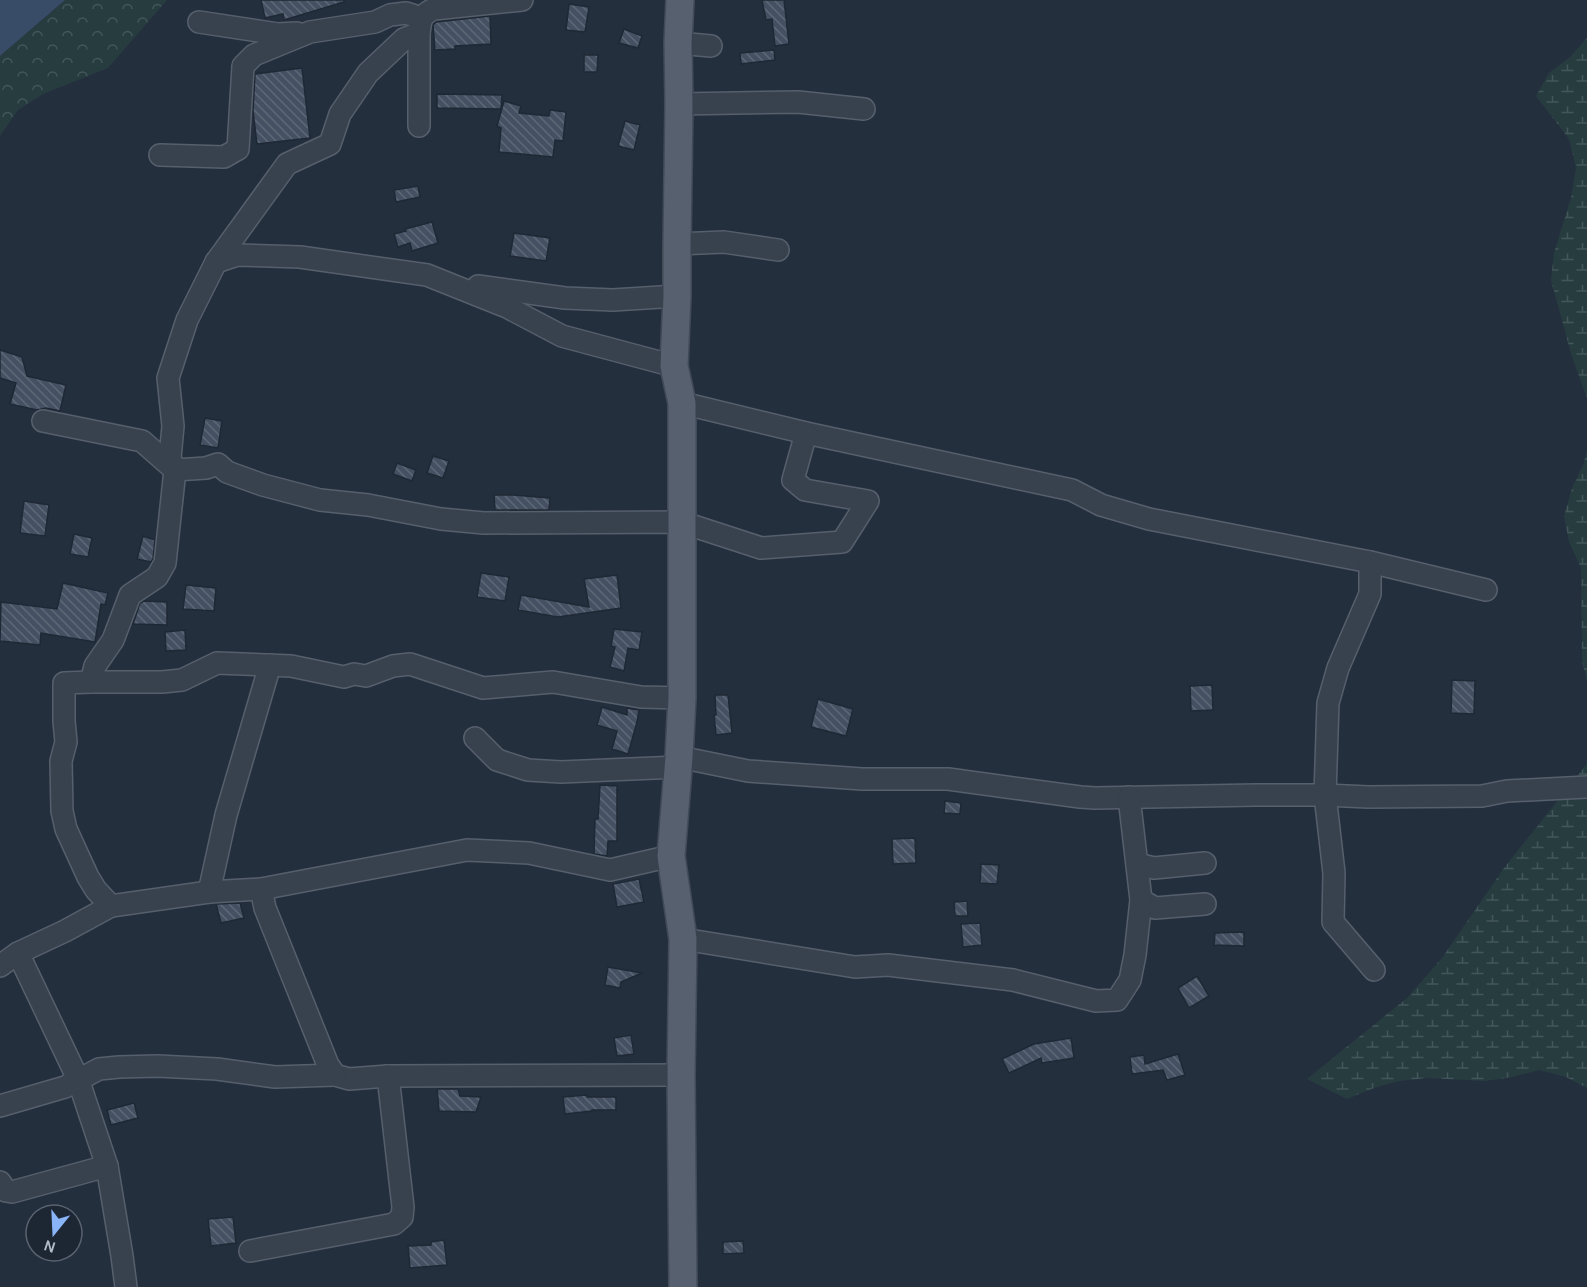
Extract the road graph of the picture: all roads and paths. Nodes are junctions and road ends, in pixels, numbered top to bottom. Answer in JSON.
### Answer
{"nodes":[{"id":1,"x":522,"y":0,"type":"edge"},
{"id":2,"x":680,"y":0,"type":"edge"},
{"id":3,"x":490,"y":1,"type":"edge"},
{"id":4,"x":199,"y":22,"type":"dead end"},
{"id":5,"x":420,"y":26,"type":"junction"},
{"id":6,"x":310,"y":32,"type":"junction"},
{"id":7,"x":678,"y":43,"type":"junction"},
{"id":8,"x":711,"y":46,"type":"dead end"},
{"id":9,"x":679,"y":104,"type":"junction"},
{"id":10,"x":864,"y":109,"type":"dead end"},
{"id":11,"x":419,"y":126,"type":"dead end"},
{"id":12,"x":159,"y":154,"type":"dead end"},
{"id":13,"x":677,"y":244,"type":"junction"},
{"id":14,"x":778,"y":250,"type":"dead end"},
{"id":15,"x":216,"y":262,"type":"junction"},
{"id":16,"x":427,"y":275,"type":"junction"},
{"id":17,"x":677,"y":296,"type":"junction"},
{"id":18,"x":674,"y":366,"type":"junction"},
{"id":19,"x":682,"y":403,"type":"junction"},
{"id":20,"x":43,"y":421,"type":"dead end"},
{"id":21,"x":806,"y":434,"type":"junction"},
{"id":22,"x":175,"y":470,"type":"junction"},
{"id":23,"x":681,"y":522,"type":"junction"},
{"id":24,"x":1370,"y":562,"type":"junction"},
{"id":25,"x":1486,"y":590,"type":"dead end"},
{"id":26,"x":270,"y":664,"type":"junction"},
{"id":27,"x":91,"y":682,"type":"junction"},
{"id":28,"x":682,"y":698,"type":"junction"},
{"id":29,"x":475,"y":738,"type":"dead end"},
{"id":30,"x":679,"y":762,"type":"junction"},
{"id":31,"x":1587,"y":787,"type":"edge"},
{"id":32,"x":1325,"y":795,"type":"junction"},
{"id":33,"x":1129,"y":797,"type":"junction"},
{"id":34,"x":671,"y":856,"type":"junction"},
{"id":35,"x":1205,"y":863,"type":"dead end"},
{"id":36,"x":1137,"y":864,"type":"junction"},
{"id":37,"x":261,"y":889,"type":"junction"},
{"id":38,"x":209,"y":892,"type":"junction"},
{"id":39,"x":1141,"y":900,"type":"junction"},
{"id":40,"x":1205,"y":904,"type":"dead end"},
{"id":41,"x":111,"y":906,"type":"junction"},
{"id":42,"x":683,"y":939,"type":"junction"},
{"id":43,"x":18,"y":953,"type":"junction"},
{"id":44,"x":0,"y":966,"type":"edge"},
{"id":45,"x":1374,"y":970,"type":"dead end"},
{"id":46,"x":335,"y":1075,"type":"junction"},
{"id":47,"x":681,"y":1075,"type":"junction"},
{"id":48,"x":388,"y":1076,"type":"junction"},
{"id":49,"x":78,"y":1079,"type":"junction"},
{"id":50,"x":0,"y":1106,"type":"edge"},
{"id":51,"x":107,"y":1166,"type":"junction"},
{"id":52,"x":0,"y":1182,"type":"edge"},
{"id":53,"x":250,"y":1251,"type":"dead end"},
{"id":54,"x":126,"y":1287,"type":"edge"},
{"id":55,"x":683,"y":1287,"type":"edge"}],
"edges":[{"from":1,"to":3,"type":"street"},
{"from":2,"to":7,"type":"main road"},
{"from":3,"to":5,"type":"street"},
{"from":4,"to":6,"type":"street"},
{"from":5,"to":6,"type":"street"},
{"from":5,"to":11,"type":"street"},
{"from":5,"to":15,"type":"street"},
{"from":6,"to":12,"type":"street"},
{"from":7,"to":8,"type":"street"},
{"from":7,"to":9,"type":"main road"},
{"from":9,"to":10,"type":"street"},
{"from":9,"to":13,"type":"main road"},
{"from":13,"to":14,"type":"street"},
{"from":13,"to":17,"type":"main road"},
{"from":15,"to":16,"type":"street"},
{"from":15,"to":22,"type":"street"},
{"from":16,"to":17,"type":"street"},
{"from":16,"to":18,"type":"street"},
{"from":17,"to":18,"type":"main road"},
{"from":18,"to":19,"type":"main road"},
{"from":19,"to":21,"type":"street"},
{"from":19,"to":23,"type":"main road"},
{"from":20,"to":22,"type":"street"},
{"from":21,"to":23,"type":"street"},
{"from":21,"to":24,"type":"street"},
{"from":22,"to":23,"type":"street"},
{"from":22,"to":27,"type":"street"},
{"from":23,"to":28,"type":"main road"},
{"from":24,"to":25,"type":"street"},
{"from":24,"to":32,"type":"street"},
{"from":26,"to":27,"type":"street"},
{"from":26,"to":28,"type":"street"},
{"from":26,"to":38,"type":"street"},
{"from":27,"to":41,"type":"street"},
{"from":28,"to":30,"type":"main road"},
{"from":29,"to":30,"type":"street"},
{"from":30,"to":33,"type":"street"},
{"from":30,"to":34,"type":"main road"},
{"from":31,"to":32,"type":"street"},
{"from":32,"to":33,"type":"street"},
{"from":32,"to":45,"type":"street"},
{"from":33,"to":36,"type":"street"},
{"from":34,"to":37,"type":"street"},
{"from":34,"to":42,"type":"main road"},
{"from":35,"to":36,"type":"street"},
{"from":36,"to":39,"type":"street"},
{"from":37,"to":38,"type":"street"},
{"from":37,"to":46,"type":"street"},
{"from":38,"to":41,"type":"street"},
{"from":39,"to":40,"type":"street"},
{"from":39,"to":42,"type":"street"},
{"from":41,"to":43,"type":"street"},
{"from":42,"to":47,"type":"main road"},
{"from":43,"to":44,"type":"street"},
{"from":43,"to":49,"type":"street"},
{"from":46,"to":48,"type":"street"},
{"from":46,"to":49,"type":"street"},
{"from":47,"to":48,"type":"street"},
{"from":47,"to":55,"type":"main road"},
{"from":48,"to":53,"type":"street"},
{"from":49,"to":50,"type":"street"},
{"from":49,"to":51,"type":"street"},
{"from":51,"to":52,"type":"street"},
{"from":51,"to":54,"type":"street"}]}
